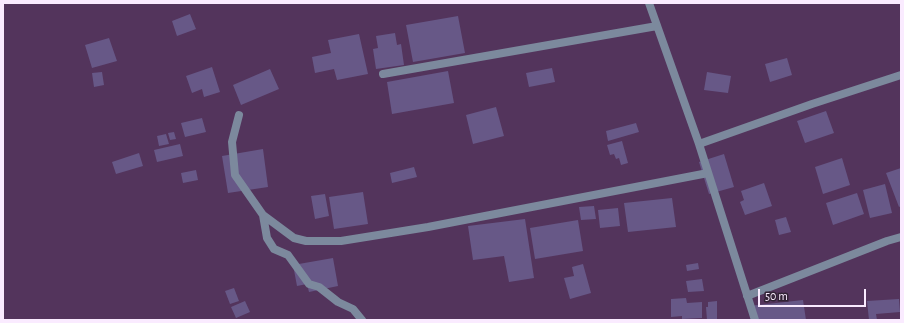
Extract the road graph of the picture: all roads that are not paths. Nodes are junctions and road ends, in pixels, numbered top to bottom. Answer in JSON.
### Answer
{"nodes":[{"id":1,"x":650,"y":3,"type":"edge"},
{"id":2,"x":657,"y":26,"type":"junction"},
{"id":3,"x":383,"y":74,"type":"dead end"},
{"id":4,"x":901,"y":75,"type":"edge"},
{"id":5,"x":239,"y":114,"type":"dead end"},
{"id":6,"x":699,"y":144,"type":"junction"},
{"id":7,"x":708,"y":173,"type":"junction"},
{"id":8,"x":263,"y":215,"type":"junction"},
{"id":9,"x":901,"y":237,"type":"edge"},
{"id":10,"x":747,"y":296,"type":"junction"},
{"id":11,"x":362,"y":320,"type":"edge"},
{"id":12,"x":755,"y":320,"type":"edge"}],
"edges":[{"from":1,"to":2,"type":"street"},
{"from":2,"to":3,"type":"street"},
{"from":2,"to":6,"type":"street"},
{"from":4,"to":6,"type":"street"},
{"from":5,"to":8,"type":"street"},
{"from":6,"to":7,"type":"street"},
{"from":7,"to":8,"type":"street"},
{"from":7,"to":10,"type":"street"},
{"from":8,"to":11,"type":"street"},
{"from":9,"to":10,"type":"street"},
{"from":10,"to":12,"type":"street"}]}
